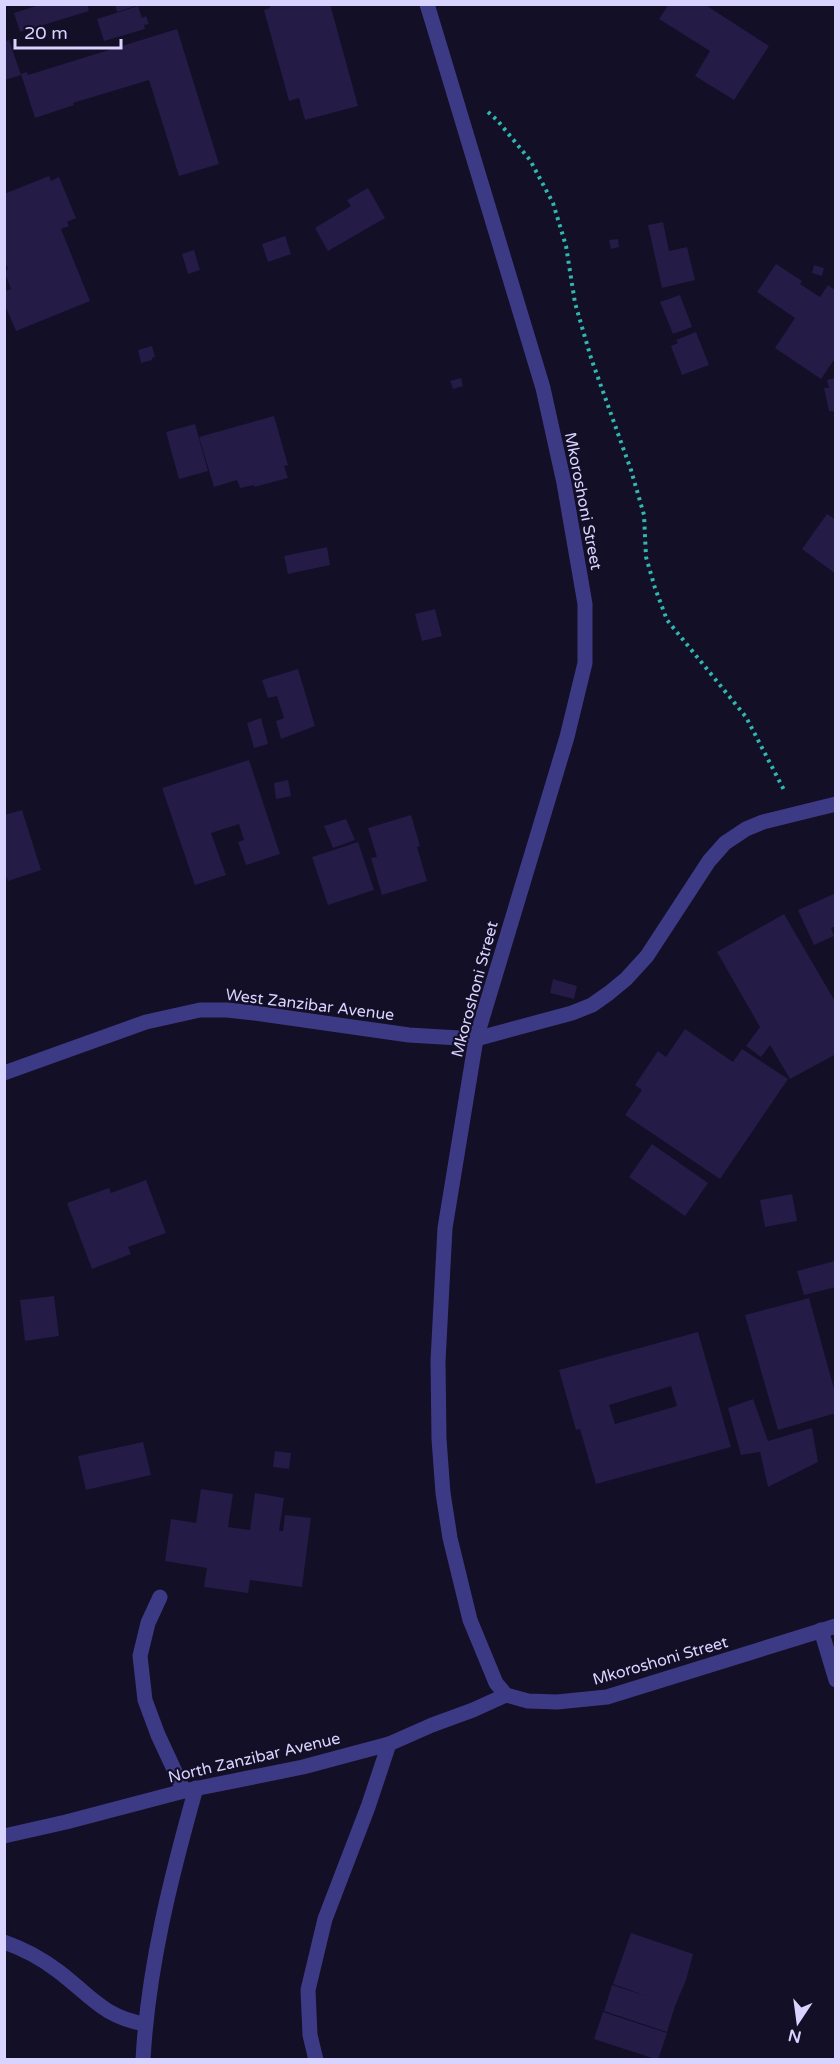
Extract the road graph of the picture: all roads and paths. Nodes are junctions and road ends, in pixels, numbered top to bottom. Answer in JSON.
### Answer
{"nodes":[{"id":1,"x":426,"y":4,"type":"edge"},
{"id":2,"x":450,"y":82,"type":"junction"},
{"id":3,"x":836,"y":804,"type":"edge"},
{"id":4,"x":796,"y":812,"type":"junction"},
{"id":5,"x":476,"y":1039,"type":"junction"},
{"id":6,"x":4,"y":1073,"type":"edge"},
{"id":7,"x":160,"y":1597,"type":"dead end"},
{"id":8,"x":828,"y":1628,"type":"edge"},
{"id":9,"x":836,"y":1680,"type":"edge"},
{"id":10,"x":506,"y":1695,"type":"junction"},
{"id":11,"x":389,"y":1744,"type":"junction"},
{"id":12,"x":190,"y":1789,"type":"junction"},
{"id":13,"x":4,"y":1836,"type":"edge"},
{"id":14,"x":4,"y":1942,"type":"edge"},
{"id":15,"x":145,"y":2024,"type":"junction"},
{"id":16,"x":143,"y":2060,"type":"edge"},
{"id":17,"x":316,"y":2060,"type":"edge"}],
"edges":[{"from":1,"to":2,"type":"street","name":"Mkoroshoni Street"},
{"from":2,"to":4,"type":"path"},
{"from":2,"to":5,"type":"street","name":"Mkoroshoni Street"},
{"from":3,"to":4,"type":"street","name":"West Zanzibar Avenue"},
{"from":4,"to":5,"type":"street","name":"West Zanzibar Avenue"},
{"from":5,"to":6,"type":"street","name":"West Zanzibar Avenue"},
{"from":5,"to":10,"type":"street","name":"Mkoroshoni Street"},
{"from":7,"to":12,"type":"street"},
{"from":8,"to":9,"type":"street"},
{"from":8,"to":10,"type":"street","name":"Mkoroshoni Street"},
{"from":10,"to":11,"type":"street","name":"North Zanzibar Avenue"},
{"from":11,"to":12,"type":"street","name":"North Zanzibar Avenue"},
{"from":11,"to":17,"type":"street"},
{"from":12,"to":13,"type":"street","name":"North Zanzibar Avenue"},
{"from":12,"to":15,"type":"street"},
{"from":14,"to":15,"type":"street"},
{"from":15,"to":16,"type":"street"}]}
